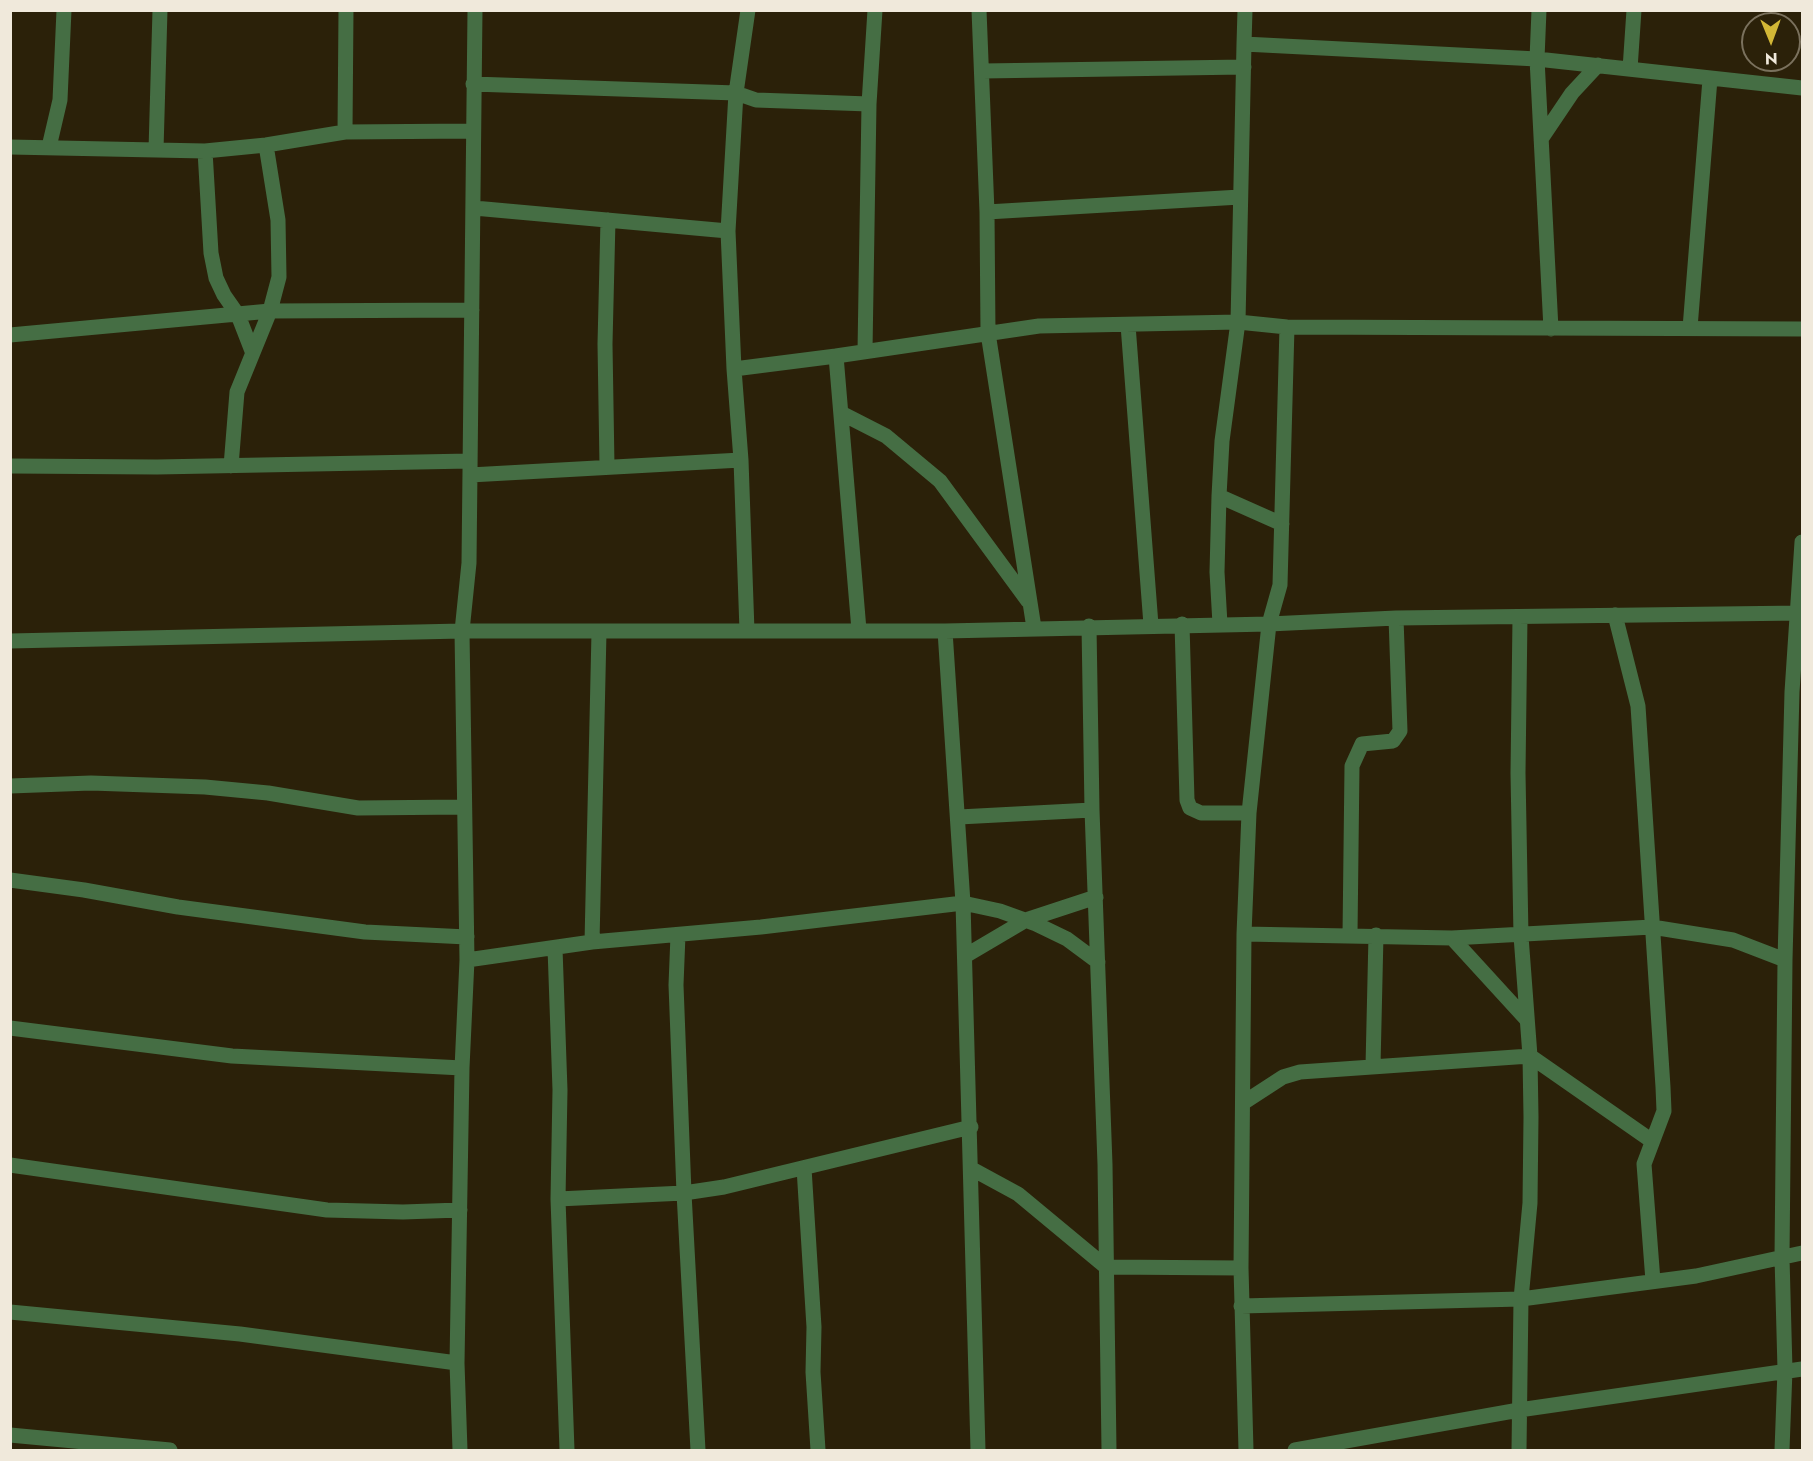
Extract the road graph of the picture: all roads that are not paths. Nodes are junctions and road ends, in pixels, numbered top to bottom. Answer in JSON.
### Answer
{"nodes":[{"id":1,"x":64,"y":10,"type":"edge"},
{"id":2,"x":160,"y":10,"type":"edge"},
{"id":3,"x":346,"y":10,"type":"edge"},
{"id":4,"x":475,"y":10,"type":"edge"},
{"id":5,"x":748,"y":10,"type":"edge"},
{"id":6,"x":875,"y":10,"type":"edge"},
{"id":7,"x":979,"y":10,"type":"edge"},
{"id":8,"x":1245,"y":10,"type":"edge"},
{"id":9,"x":1539,"y":10,"type":"edge"},
{"id":10,"x":1635,"y":10,"type":"edge"},
{"id":11,"x":1244,"y":44,"type":"junction"},
{"id":12,"x":1537,"y":59,"type":"junction"},
{"id":13,"x":1598,"y":66,"type":"junction"},
{"id":14,"x":1244,"y":68,"type":"junction"},
{"id":15,"x":1630,"y":69,"type":"junction"},
{"id":16,"x":983,"y":71,"type":"junction"},
{"id":17,"x":1710,"y":79,"type":"junction"},
{"id":18,"x":473,"y":84,"type":"junction"},
{"id":19,"x":1803,"y":88,"type":"edge"},
{"id":20,"x":736,"y":93,"type":"junction"},
{"id":21,"x":869,"y":104,"type":"junction"},
{"id":22,"x":473,"y":130,"type":"junction"},
{"id":23,"x":345,"y":132,"type":"junction"},
{"id":24,"x":1541,"y":139,"type":"junction"},
{"id":25,"x":266,"y":145,"type":"junction"},
{"id":26,"x":10,"y":147,"type":"edge"},
{"id":27,"x":49,"y":147,"type":"junction"},
{"id":28,"x":156,"y":150,"type":"junction"},
{"id":29,"x":205,"y":151,"type":"junction"},
{"id":30,"x":1240,"y":196,"type":"junction"},
{"id":31,"x":474,"y":208,"type":"junction"},
{"id":32,"x":987,"y":212,"type":"junction"},
{"id":33,"x":608,"y":220,"type":"junction"},
{"id":34,"x":728,"y":231,"type":"junction"},
{"id":35,"x":472,"y":310,"type":"junction"},
{"id":36,"x":270,"y":311,"type":"junction"},
{"id":37,"x":238,"y":315,"type":"junction"},
{"id":38,"x":1238,"y":322,"type":"junction"},
{"id":39,"x":1128,"y":325,"type":"junction"},
{"id":40,"x":1287,"y":327,"type":"junction"},
{"id":41,"x":1551,"y":328,"type":"junction"},
{"id":42,"x":1690,"y":328,"type":"junction"},
{"id":43,"x":1803,"y":329,"type":"edge"},
{"id":44,"x":988,"y":333,"type":"junction"},
{"id":45,"x":10,"y":335,"type":"edge"},
{"id":46,"x":252,"y":351,"type":"junction"},
{"id":47,"x":865,"y":351,"type":"junction"},
{"id":48,"x":836,"y":356,"type":"junction"},
{"id":49,"x":734,"y":369,"type":"junction"},
{"id":50,"x":841,"y":413,"type":"junction"},
{"id":51,"x":741,"y":460,"type":"junction"},
{"id":52,"x":10,"y":466,"type":"edge"},
{"id":53,"x":231,"y":466,"type":"junction"},
{"id":54,"x":607,"y":466,"type":"junction"},
{"id":55,"x":470,"y":468,"type":"junction"},
{"id":56,"x":1219,"y":496,"type":"junction"},
{"id":57,"x":1282,"y":524,"type":"junction"},
{"id":58,"x":1803,"y":542,"type":"edge"},
{"id":59,"x":1030,"y":604,"type":"junction"},
{"id":60,"x":1801,"y":613,"type":"edge"},
{"id":61,"x":1616,"y":615,"type":"junction"},
{"id":62,"x":1520,"y":617,"type":"junction"},
{"id":63,"x":1396,"y":618,"type":"junction"},
{"id":64,"x":1182,"y":624,"type":"junction"},
{"id":65,"x":1220,"y":624,"type":"junction"},
{"id":66,"x":1269,"y":624,"type":"junction"},
{"id":67,"x":1151,"y":625,"type":"junction"},
{"id":68,"x":1089,"y":626,"type":"junction"},
{"id":69,"x":1034,"y":628,"type":"junction"},
{"id":70,"x":859,"y":630,"type":"junction"},
{"id":71,"x":462,"y":631,"type":"junction"},
{"id":72,"x":747,"y":631,"type":"junction"},
{"id":73,"x":945,"y":631,"type":"junction"},
{"id":74,"x":598,"y":632,"type":"junction"},
{"id":75,"x":10,"y":642,"type":"edge"},
{"id":76,"x":1797,"y":698,"type":"edge"},
{"id":77,"x":10,"y":786,"type":"edge"},
{"id":78,"x":464,"y":807,"type":"junction"},
{"id":79,"x":1092,"y":810,"type":"junction"},
{"id":80,"x":1249,"y":813,"type":"junction"},
{"id":81,"x":959,"y":817,"type":"junction"},
{"id":82,"x":1787,"y":877,"type":"junction"},
{"id":83,"x":10,"y":880,"type":"edge"},
{"id":84,"x":1803,"y":887,"type":"edge"},
{"id":85,"x":1096,"y":897,"type":"junction"},
{"id":86,"x":963,"y":903,"type":"junction"},
{"id":87,"x":1026,"y":920,"type":"junction"},
{"id":88,"x":1652,"y":927,"type":"junction"},
{"id":89,"x":1244,"y":934,"type":"junction"},
{"id":90,"x":678,"y":935,"type":"junction"},
{"id":91,"x":1350,"y":935,"type":"junction"},
{"id":92,"x":1376,"y":935,"type":"junction"},
{"id":93,"x":1521,"y":936,"type":"junction"},
{"id":94,"x":467,"y":937,"type":"junction"},
{"id":95,"x":1452,"y":938,"type":"junction"},
{"id":96,"x":592,"y":942,"type":"junction"},
{"id":97,"x":555,"y":948,"type":"junction"},
{"id":98,"x":965,"y":956,"type":"junction"},
{"id":99,"x":467,"y":960,"type":"junction"},
{"id":100,"x":1785,"y":960,"type":"junction"},
{"id":101,"x":1098,"y":962,"type":"junction"},
{"id":102,"x":1527,"y":1020,"type":"junction"},
{"id":103,"x":10,"y":1028,"type":"edge"},
{"id":104,"x":1530,"y":1056,"type":"junction"},
{"id":105,"x":1373,"y":1066,"type":"junction"},
{"id":106,"x":462,"y":1068,"type":"junction"},
{"id":107,"x":1244,"y":1103,"type":"junction"},
{"id":108,"x":970,"y":1127,"type":"junction"},
{"id":109,"x":1652,"y":1141,"type":"junction"},
{"id":110,"x":10,"y":1165,"type":"edge"},
{"id":111,"x":804,"y":1168,"type":"junction"},
{"id":112,"x":972,"y":1169,"type":"junction"},
{"id":113,"x":684,"y":1193,"type":"junction"},
{"id":114,"x":558,"y":1199,"type":"junction"},
{"id":115,"x":460,"y":1210,"type":"junction"},
{"id":116,"x":1803,"y":1253,"type":"edge"},
{"id":117,"x":1782,"y":1257,"type":"junction"},
{"id":118,"x":1106,"y":1267,"type":"junction"},
{"id":119,"x":1241,"y":1268,"type":"junction"},
{"id":120,"x":1653,"y":1281,"type":"junction"},
{"id":121,"x":1521,"y":1299,"type":"junction"},
{"id":122,"x":1241,"y":1306,"type":"junction"},
{"id":123,"x":10,"y":1312,"type":"edge"},
{"id":124,"x":457,"y":1363,"type":"junction"},
{"id":125,"x":1803,"y":1369,"type":"edge"},
{"id":126,"x":1785,"y":1370,"type":"junction"},
{"id":127,"x":1519,"y":1410,"type":"junction"},
{"id":128,"x":10,"y":1435,"type":"edge"},
{"id":129,"x":170,"y":1450,"type":"edge"},
{"id":130,"x":460,"y":1450,"type":"edge"},
{"id":131,"x":567,"y":1450,"type":"edge"},
{"id":132,"x":698,"y":1450,"type":"edge"},
{"id":133,"x":818,"y":1450,"type":"edge"},
{"id":134,"x":978,"y":1450,"type":"edge"},
{"id":135,"x":1109,"y":1450,"type":"edge"},
{"id":136,"x":1246,"y":1450,"type":"edge"},
{"id":137,"x":1295,"y":1450,"type":"edge"},
{"id":138,"x":1518,"y":1450,"type":"edge"},
{"id":139,"x":1782,"y":1450,"type":"edge"}],
"edges":[{"from":1,"to":27,"type":"street"},
{"from":2,"to":28,"type":"street"},
{"from":3,"to":23,"type":"street"},
{"from":4,"to":18,"type":"street"},
{"from":5,"to":20,"type":"street"},
{"from":6,"to":21,"type":"street"},
{"from":7,"to":16,"type":"street"},
{"from":8,"to":11,"type":"street"},
{"from":9,"to":12,"type":"street"},
{"from":10,"to":15,"type":"street"},
{"from":11,"to":12,"type":"street"},
{"from":11,"to":14,"type":"street"},
{"from":12,"to":13,"type":"street"},
{"from":12,"to":24,"type":"street"},
{"from":13,"to":15,"type":"street"},
{"from":13,"to":24,"type":"street"},
{"from":14,"to":16,"type":"street"},
{"from":14,"to":30,"type":"street"},
{"from":15,"to":17,"type":"street"},
{"from":16,"to":32,"type":"street"},
{"from":17,"to":19,"type":"street"},
{"from":17,"to":42,"type":"street"},
{"from":18,"to":20,"type":"street"},
{"from":18,"to":22,"type":"street"},
{"from":20,"to":21,"type":"street"},
{"from":20,"to":34,"type":"street"},
{"from":21,"to":47,"type":"street"},
{"from":22,"to":23,"type":"street"},
{"from":22,"to":31,"type":"street"},
{"from":23,"to":25,"type":"street"},
{"from":24,"to":41,"type":"street"},
{"from":25,"to":29,"type":"street"},
{"from":25,"to":36,"type":"street"},
{"from":26,"to":27,"type":"street"},
{"from":27,"to":28,"type":"street"},
{"from":28,"to":29,"type":"street"},
{"from":29,"to":37,"type":"street"},
{"from":30,"to":32,"type":"street"},
{"from":30,"to":38,"type":"street"},
{"from":31,"to":33,"type":"street"},
{"from":31,"to":35,"type":"street"},
{"from":32,"to":44,"type":"street"},
{"from":33,"to":34,"type":"street"},
{"from":33,"to":54,"type":"street"},
{"from":34,"to":49,"type":"street"},
{"from":35,"to":36,"type":"street"},
{"from":35,"to":55,"type":"street"},
{"from":36,"to":37,"type":"street"},
{"from":36,"to":46,"type":"street"},
{"from":37,"to":45,"type":"street"},
{"from":37,"to":46,"type":"street"},
{"from":38,"to":39,"type":"street"},
{"from":38,"to":40,"type":"street"},
{"from":38,"to":56,"type":"street"},
{"from":39,"to":44,"type":"street"},
{"from":39,"to":67,"type":"street"},
{"from":40,"to":41,"type":"street"},
{"from":40,"to":57,"type":"street"},
{"from":41,"to":42,"type":"street"},
{"from":42,"to":43,"type":"street"},
{"from":44,"to":47,"type":"street"},
{"from":44,"to":59,"type":"street"},
{"from":46,"to":53,"type":"street"},
{"from":47,"to":48,"type":"street"},
{"from":48,"to":49,"type":"street"},
{"from":48,"to":50,"type":"street"},
{"from":49,"to":51,"type":"street"},
{"from":50,"to":59,"type":"street"},
{"from":50,"to":70,"type":"street"},
{"from":51,"to":54,"type":"street"},
{"from":51,"to":72,"type":"street"},
{"from":52,"to":53,"type":"street"},
{"from":53,"to":55,"type":"street"},
{"from":54,"to":55,"type":"street"},
{"from":55,"to":71,"type":"street"},
{"from":56,"to":57,"type":"street"},
{"from":56,"to":65,"type":"street"},
{"from":57,"to":66,"type":"street"},
{"from":58,"to":60,"type":"street"},
{"from":59,"to":69,"type":"street"},
{"from":60,"to":61,"type":"street"},
{"from":60,"to":76,"type":"street"},
{"from":61,"to":62,"type":"street"},
{"from":61,"to":88,"type":"street"},
{"from":62,"to":63,"type":"street"},
{"from":62,"to":93,"type":"street"},
{"from":63,"to":66,"type":"street"},
{"from":63,"to":91,"type":"street"},
{"from":64,"to":65,"type":"street"},
{"from":64,"to":67,"type":"street"},
{"from":64,"to":80,"type":"street"},
{"from":65,"to":66,"type":"street"},
{"from":66,"to":80,"type":"street"},
{"from":67,"to":68,"type":"street"},
{"from":68,"to":69,"type":"street"},
{"from":68,"to":79,"type":"street"},
{"from":69,"to":73,"type":"street"},
{"from":70,"to":72,"type":"street"},
{"from":70,"to":73,"type":"street"},
{"from":71,"to":74,"type":"street"},
{"from":71,"to":75,"type":"street"},
{"from":71,"to":78,"type":"street"},
{"from":72,"to":74,"type":"street"},
{"from":73,"to":81,"type":"street"},
{"from":74,"to":96,"type":"street"},
{"from":76,"to":82,"type":"street"},
{"from":77,"to":78,"type":"street"},
{"from":78,"to":94,"type":"street"},
{"from":79,"to":81,"type":"street"},
{"from":79,"to":85,"type":"street"},
{"from":80,"to":89,"type":"street"},
{"from":81,"to":86,"type":"street"},
{"from":82,"to":84,"type":"street"},
{"from":82,"to":100,"type":"street"},
{"from":83,"to":94,"type":"street"},
{"from":85,"to":87,"type":"street"},
{"from":85,"to":101,"type":"street"},
{"from":86,"to":87,"type":"street"},
{"from":86,"to":90,"type":"street"},
{"from":86,"to":98,"type":"street"},
{"from":87,"to":98,"type":"street"},
{"from":87,"to":101,"type":"street"},
{"from":88,"to":93,"type":"street"},
{"from":88,"to":100,"type":"street"},
{"from":88,"to":109,"type":"street"},
{"from":89,"to":91,"type":"street"},
{"from":89,"to":107,"type":"street"},
{"from":90,"to":96,"type":"street"},
{"from":90,"to":113,"type":"street"},
{"from":91,"to":92,"type":"street"},
{"from":92,"to":95,"type":"street"},
{"from":92,"to":105,"type":"street"},
{"from":93,"to":95,"type":"street"},
{"from":93,"to":102,"type":"street"},
{"from":94,"to":99,"type":"street"},
{"from":95,"to":102,"type":"street"},
{"from":96,"to":97,"type":"street"},
{"from":97,"to":99,"type":"street"},
{"from":97,"to":114,"type":"street"},
{"from":98,"to":108,"type":"street"},
{"from":99,"to":106,"type":"street"},
{"from":100,"to":117,"type":"street"},
{"from":101,"to":118,"type":"street"},
{"from":102,"to":104,"type":"street"},
{"from":103,"to":106,"type":"street"},
{"from":104,"to":105,"type":"street"},
{"from":104,"to":109,"type":"street"},
{"from":104,"to":121,"type":"street"},
{"from":105,"to":107,"type":"street"},
{"from":106,"to":115,"type":"street"},
{"from":107,"to":119,"type":"street"},
{"from":108,"to":111,"type":"street"},
{"from":108,"to":112,"type":"street"},
{"from":109,"to":120,"type":"street"},
{"from":110,"to":115,"type":"street"},
{"from":111,"to":113,"type":"street"},
{"from":111,"to":133,"type":"street"},
{"from":112,"to":118,"type":"street"},
{"from":112,"to":134,"type":"street"},
{"from":113,"to":114,"type":"street"},
{"from":113,"to":132,"type":"street"},
{"from":114,"to":131,"type":"street"},
{"from":115,"to":124,"type":"street"},
{"from":116,"to":117,"type":"street"},
{"from":117,"to":120,"type":"street"},
{"from":117,"to":126,"type":"street"},
{"from":118,"to":119,"type":"street"},
{"from":118,"to":135,"type":"street"},
{"from":119,"to":122,"type":"street"},
{"from":120,"to":121,"type":"street"},
{"from":121,"to":122,"type":"street"},
{"from":121,"to":127,"type":"street"},
{"from":122,"to":136,"type":"street"},
{"from":123,"to":124,"type":"street"},
{"from":124,"to":130,"type":"street"},
{"from":125,"to":126,"type":"street"},
{"from":126,"to":127,"type":"street"},
{"from":126,"to":139,"type":"street"},
{"from":127,"to":137,"type":"street"},
{"from":127,"to":138,"type":"street"},
{"from":128,"to":129,"type":"street"}]}
